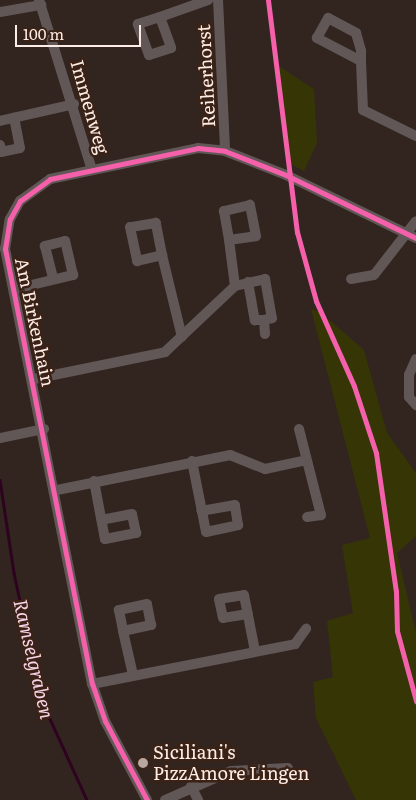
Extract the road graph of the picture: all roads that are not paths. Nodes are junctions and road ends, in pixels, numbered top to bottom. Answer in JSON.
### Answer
{"nodes":[{"id":1,"x":208,"y":0,"type":"edge"},
{"id":2,"x":218,"y":0,"type":"edge"},
{"id":3,"x":40,"y":3,"type":"edge"},
{"id":4,"x":0,"y":12,"type":"edge"},
{"id":5,"x":160,"y":16,"type":"dead end"},
{"id":6,"x":361,"y":61,"type":"junction"},
{"id":7,"x":74,"y":104,"type":"junction"},
{"id":8,"x":14,"y":118,"type":"junction"},
{"id":9,"x":0,"y":121,"type":"edge"},
{"id":10,"x":416,"y":136,"type":"edge"},
{"id":11,"x":0,"y":145,"type":"edge"},
{"id":12,"x":225,"y":151,"type":"junction"},
{"id":13,"x":91,"y":167,"type":"junction"},
{"id":14,"x":416,"y":221,"type":"edge"},
{"id":15,"x":412,"y":236,"type":"edge"},
{"id":16,"x":229,"y":240,"type":"dead end"},
{"id":17,"x":162,"y":255,"type":"dead end"},
{"id":18,"x":351,"y":279,"type":"dead end"},
{"id":19,"x":53,"y":280,"type":"dead end"},
{"id":20,"x":248,"y":282,"type":"junction"},
{"id":21,"x":236,"y":286,"type":"junction"},
{"id":22,"x":15,"y":289,"type":"junction"},
{"id":23,"x":264,"y":320,"type":"junction"},
{"id":24,"x":265,"y":334,"type":"dead end"},
{"id":25,"x":182,"y":338,"type":"junction"},
{"id":26,"x":416,"y":360,"type":"edge"},
{"id":27,"x":34,"y":379,"type":"junction"},
{"id":28,"x":416,"y":405,"type":"edge"},
{"id":29,"x":44,"y":429,"type":"junction"},
{"id":30,"x":299,"y":429,"type":"dead end"},
{"id":31,"x":0,"y":438,"type":"edge"},
{"id":32,"x":192,"y":461,"type":"junction"},
{"id":33,"x":304,"y":461,"type":"junction"},
{"id":34,"x":94,"y":481,"type":"junction"},
{"id":35,"x":57,"y":490,"type":"junction"},
{"id":36,"x":202,"y":512,"type":"dead end"},
{"id":37,"x":307,"y":517,"type":"dead end"},
{"id":38,"x":102,"y":520,"type":"dead end"},
{"id":39,"x":248,"y":614,"type":"dead end"},
{"id":40,"x":306,"y":629,"type":"dead end"},
{"id":41,"x":123,"y":631,"type":"dead end"},
{"id":42,"x":255,"y":651,"type":"junction"},
{"id":43,"x":132,"y":675,"type":"junction"},
{"id":44,"x":92,"y":684,"type":"junction"},
{"id":45,"x":288,"y":768,"type":"dead end"},
{"id":46,"x":191,"y":786,"type":"junction"},
{"id":47,"x":148,"y":800,"type":"edge"},
{"id":48,"x":165,"y":800,"type":"edge"},
{"id":49,"x":198,"y":800,"type":"edge"}],
"edges":[{"from":1,"to":5,"type":"street","name":"Reiherhorst"},
{"from":2,"to":12,"type":"street","name":"Reiherhorst"},
{"from":3,"to":4,"type":"street"},
{"from":3,"to":7,"type":"street","name":"Immenweg"},
{"from":6,"to":6,"type":"street"},
{"from":6,"to":10,"type":"street"},
{"from":7,"to":8,"type":"street"},
{"from":7,"to":13,"type":"street","name":"Immenweg"},
{"from":8,"to":9,"type":"street"},
{"from":8,"to":11,"type":"street"},
{"from":12,"to":13,"type":"street","name":"Am Birkenhain"},
{"from":12,"to":15,"type":"street","name":"Am Birkenhain"},
{"from":13,"to":22,"type":"street","name":"Am Birkenhain"},
{"from":14,"to":15,"type":"street"},
{"from":15,"to":18,"type":"street"},
{"from":16,"to":21,"type":"street"},
{"from":17,"to":25,"type":"street"},
{"from":19,"to":22,"type":"street"},
{"from":20,"to":21,"type":"street"},
{"from":20,"to":23,"type":"street"},
{"from":20,"to":23,"type":"street"},
{"from":21,"to":25,"type":"street"},
{"from":22,"to":27,"type":"street","name":"Am Birkenhain"},
{"from":23,"to":24,"type":"street"},
{"from":25,"to":27,"type":"street"},
{"from":26,"to":28,"type":"street"},
{"from":27,"to":29,"type":"street","name":"Am Birkenhain"},
{"from":29,"to":31,"type":"street"},
{"from":29,"to":35,"type":"street","name":"Am Birkenhain"},
{"from":30,"to":33,"type":"street"},
{"from":32,"to":33,"type":"street"},
{"from":32,"to":34,"type":"street"},
{"from":32,"to":36,"type":"street"},
{"from":33,"to":37,"type":"street"},
{"from":34,"to":35,"type":"street"},
{"from":34,"to":38,"type":"street"},
{"from":35,"to":44,"type":"street","name":"Am Birkenhain"},
{"from":39,"to":42,"type":"street"},
{"from":40,"to":42,"type":"street"},
{"from":41,"to":43,"type":"street"},
{"from":42,"to":43,"type":"street"},
{"from":43,"to":44,"type":"street"},
{"from":44,"to":47,"type":"street","name":"Am Birkenhain"},
{"from":45,"to":46,"type":"street"},
{"from":46,"to":48,"type":"street"},
{"from":46,"to":49,"type":"street"}]}
